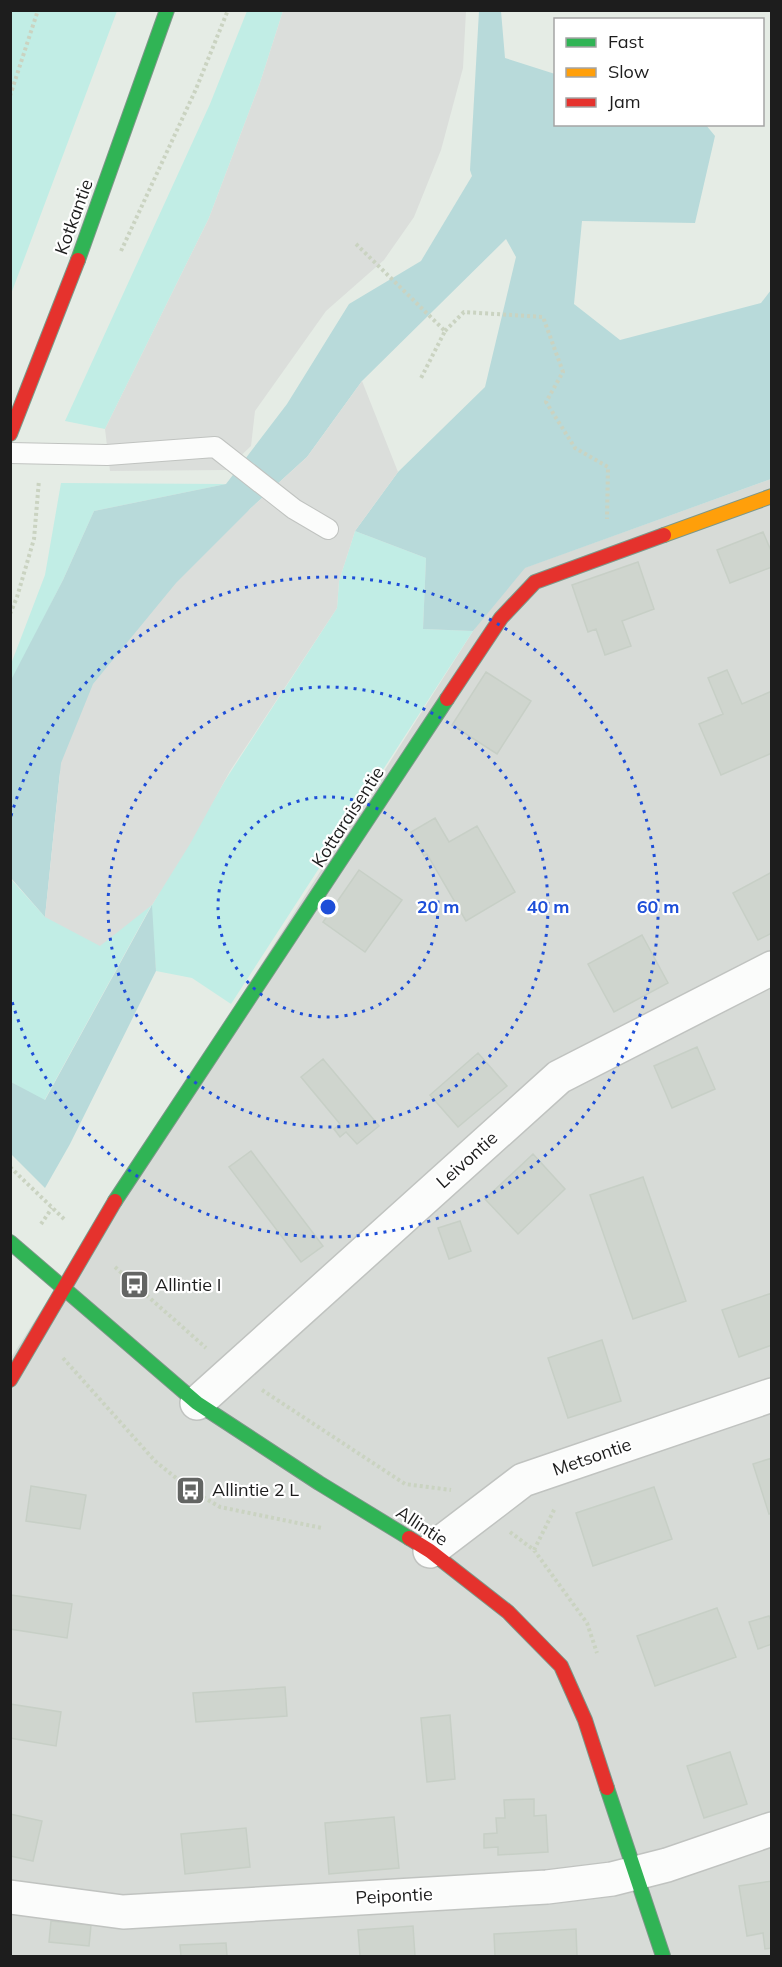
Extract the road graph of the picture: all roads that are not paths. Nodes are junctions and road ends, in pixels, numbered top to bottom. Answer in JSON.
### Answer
{"nodes":[{"id":1,"x":167,"y":10,"type":"edge"},
{"id":2,"x":10,"y":434,"type":"edge"},
{"id":3,"x":10,"y":453,"type":"edge"},
{"id":4,"x":771,"y":496,"type":"edge"},
{"id":5,"x":328,"y":529,"type":"dead end"},
{"id":6,"x":771,"y":968,"type":"edge"},
{"id":7,"x":10,"y":1242,"type":"edge"},
{"id":8,"x":63,"y":1289,"type":"junction"},
{"id":9,"x":10,"y":1380,"type":"edge"},
{"id":10,"x":771,"y":1395,"type":"edge"},
{"id":11,"x":197,"y":1403,"type":"junction"},
{"id":12,"x":430,"y":1551,"type":"junction"},
{"id":13,"x":771,"y":1829,"type":"edge"},
{"id":14,"x":635,"y":1873,"type":"junction"},
{"id":15,"x":10,"y":1896,"type":"edge"},
{"id":16,"x":663,"y":1956,"type":"edge"}],
"edges":[{"from":1,"to":2,"type":"street","name":"Kotkantie"},
{"from":3,"to":5,"type":"lane"},
{"from":4,"to":8,"type":"street","name":"Kottaraisentie"},
{"from":6,"to":11,"type":"street","name":"Leivontie"},
{"from":7,"to":8,"type":"street","name":"Allintie"},
{"from":8,"to":9,"type":"street","name":"Kottaraisentie"},
{"from":8,"to":11,"type":"street","name":"Allintie"},
{"from":10,"to":12,"type":"street","name":"Metsontie"},
{"from":11,"to":12,"type":"street","name":"Allintie"},
{"from":12,"to":14,"type":"street","name":"Allintie"},
{"from":13,"to":14,"type":"street","name":"Peipontie"},
{"from":14,"to":15,"type":"street","name":"Peipontie"},
{"from":14,"to":16,"type":"street","name":"Allintie"}]}
